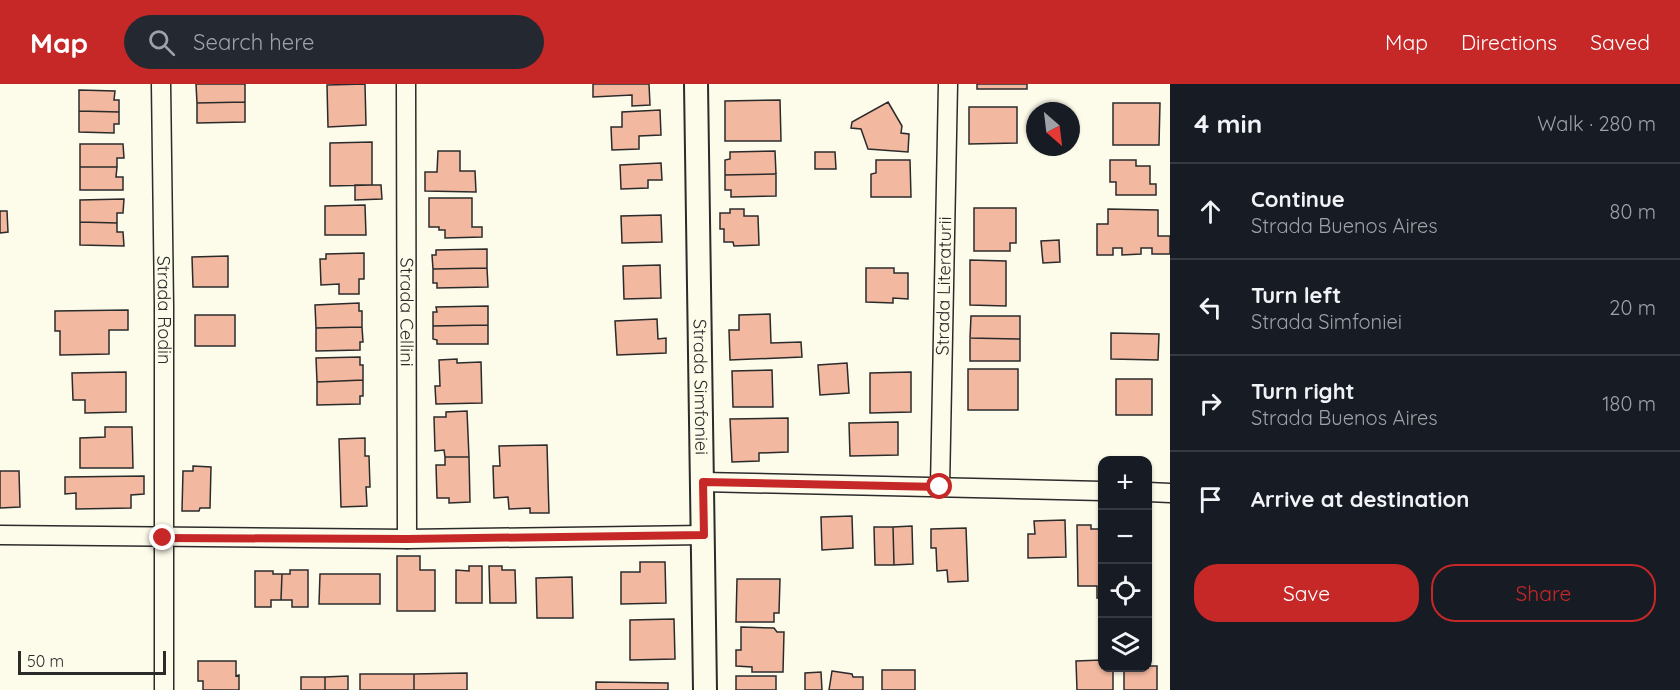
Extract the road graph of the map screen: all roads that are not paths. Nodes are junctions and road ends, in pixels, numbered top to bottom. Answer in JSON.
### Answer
{"nodes":[{"id":1,"x":161,"y":84,"type":"edge"},
{"id":2,"x":406,"y":84,"type":"edge"},
{"id":3,"x":696,"y":84,"type":"edge"},
{"id":4,"x":948,"y":84,"type":"edge"},
{"id":5,"x":703,"y":482,"type":"junction"},
{"id":6,"x":940,"y":487,"type":"junction"},
{"id":7,"x":1098,"y":491,"type":"edge"},
{"id":8,"x":1152,"y":492,"type":"edge"},
{"id":9,"x":1170,"y":492,"type":"edge"},
{"id":10,"x":0,"y":535,"type":"edge"},
{"id":11,"x":704,"y":535,"type":"junction"},
{"id":12,"x":163,"y":538,"type":"junction"},
{"id":13,"x":407,"y":539,"type":"junction"},
{"id":14,"x":164,"y":690,"type":"edge"},
{"id":15,"x":705,"y":690,"type":"edge"}],
"edges":[{"from":1,"to":12,"type":"street","name":"Strada Rodin"},
{"from":2,"to":13,"type":"street","name":"Strada Cellini"},
{"from":3,"to":5,"type":"street","name":"Strada Simfoniei"},
{"from":4,"to":6,"type":"street","name":"Strada Literaturii"},
{"from":5,"to":6,"type":"street"},
{"from":5,"to":11,"type":"street","name":"Strada Simfoniei"},
{"from":6,"to":7,"type":"street"},
{"from":8,"to":9,"type":"street"},
{"from":10,"to":12,"type":"street"},
{"from":11,"to":13,"type":"street"},
{"from":11,"to":15,"type":"street","name":"Strada Simfoniei"},
{"from":12,"to":13,"type":"street"},
{"from":12,"to":14,"type":"street","name":"Strada Rodin"}]}
